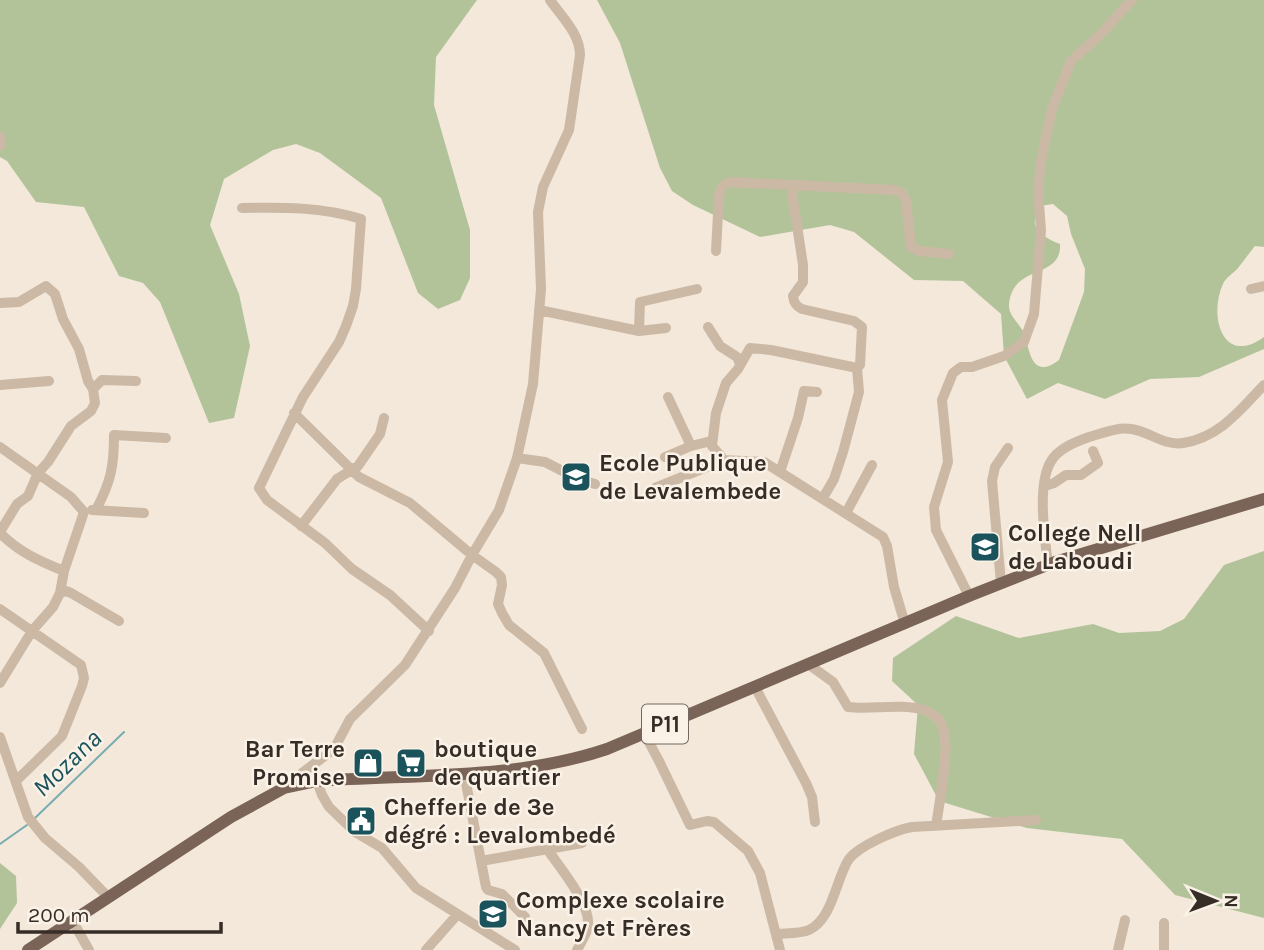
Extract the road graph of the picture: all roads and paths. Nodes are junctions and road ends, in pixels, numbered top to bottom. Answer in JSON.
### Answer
{"nodes":[{"id":1,"x":550,"y":0,"type":"edge"},
{"id":2,"x":1132,"y":0,"type":"edge"},
{"id":3,"x":0,"y":137,"type":"edge"},
{"id":4,"x":0,"y":146,"type":"edge"},
{"id":5,"x":790,"y":186,"type":"junction"},
{"id":6,"x":242,"y":208,"type":"dead end"},
{"id":7,"x":716,"y":251,"type":"dead end"},
{"id":8,"x":949,"y":254,"type":"dead end"},
{"id":9,"x":1264,"y":286,"type":"edge"},
{"id":10,"x":698,"y":289,"type":"dead end"},
{"id":11,"x":1251,"y":289,"type":"dead end"},
{"id":12,"x":0,"y":303,"type":"edge"},
{"id":13,"x":539,"y":310,"type":"junction"},
{"id":14,"x":708,"y":327,"type":"dead end"},
{"id":15,"x":666,"y":328,"type":"dead end"},
{"id":16,"x":639,"y":331,"type":"junction"},
{"id":17,"x":740,"y":364,"type":"junction"},
{"id":18,"x":858,"y":368,"type":"junction"},
{"id":19,"x":49,"y":381,"type":"dead end"},
{"id":20,"x":136,"y":381,"type":"dead end"},
{"id":21,"x":1264,"y":384,"type":"edge"},
{"id":22,"x":0,"y":385,"type":"edge"},
{"id":23,"x":93,"y":389,"type":"junction"},
{"id":24,"x":817,"y":392,"type":"dead end"},
{"id":25,"x":668,"y":397,"type":"dead end"},
{"id":26,"x":295,"y":413,"type":"junction"},
{"id":27,"x":384,"y":418,"type":"dead end"},
{"id":28,"x":166,"y":438,"type":"dead end"},
{"id":29,"x":711,"y":441,"type":"junction"},
{"id":30,"x":691,"y":446,"type":"junction"},
{"id":31,"x":0,"y":447,"type":"edge"},
{"id":32,"x":1008,"y":448,"type":"dead end"},
{"id":33,"x":1093,"y":451,"type":"dead end"},
{"id":34,"x":665,"y":457,"type":"dead end"},
{"id":35,"x":517,"y":458,"type":"junction"},
{"id":36,"x":724,"y":460,"type":"junction"},
{"id":37,"x":872,"y":465,"type":"dead end"},
{"id":38,"x":351,"y":471,"type":"junction"},
{"id":39,"x":780,"y":472,"type":"junction"},
{"id":40,"x":38,"y":473,"type":"junction"},
{"id":41,"x":596,"y":484,"type":"dead end"},
{"id":42,"x":1045,"y":486,"type":"junction"},
{"id":43,"x":655,"y":488,"type":"dead end"},
{"id":44,"x":822,"y":499,"type":"junction"},
{"id":45,"x":1264,"y":499,"type":"edge"},
{"id":46,"x":97,"y":508,"type":"junction"},
{"id":47,"x":84,"y":512,"type":"junction"},
{"id":48,"x":144,"y":513,"type":"dead end"},
{"id":49,"x":846,"y":513,"type":"junction"},
{"id":50,"x":301,"y":526,"type":"junction"},
{"id":51,"x":0,"y":532,"type":"edge"},
{"id":52,"x":472,"y":555,"type":"junction"},
{"id":53,"x":1048,"y":565,"type":"junction"},
{"id":54,"x":64,"y":572,"type":"junction"},
{"id":55,"x":1001,"y":583,"type":"junction"},
{"id":56,"x":60,"y":593,"type":"junction"},
{"id":57,"x":968,"y":596,"type":"junction"},
{"id":58,"x":0,"y":609,"type":"edge"},
{"id":59,"x":119,"y":621,"type":"dead end"},
{"id":60,"x":905,"y":624,"type":"junction"},
{"id":61,"x":32,"y":631,"type":"junction"},
{"id":62,"x":429,"y":631,"type":"junction"},
{"id":63,"x":808,"y":664,"type":"junction"},
{"id":64,"x":0,"y":683,"type":"edge"},
{"id":65,"x":755,"y":687,"type":"junction"},
{"id":66,"x":582,"y":729,"type":"dead end"},
{"id":67,"x":643,"y":733,"type":"junction"},
{"id":68,"x":0,"y":737,"type":"edge"},
{"id":69,"x":464,"y":773,"type":"junction"},
{"id":70,"x":16,"y":781,"type":"junction"},
{"id":71,"x":317,"y":781,"type":"junction"},
{"id":72,"x":293,"y":785,"type":"junction"},
{"id":73,"x":1036,"y":820,"type":"dead end"},
{"id":74,"x":815,"y":822,"type":"dead end"},
{"id":75,"x":936,"y":826,"type":"junction"},
{"id":76,"x":582,"y":843,"type":"dead end"},
{"id":77,"x":547,"y":849,"type":"junction"},
{"id":78,"x":481,"y":861,"type":"junction"},
{"id":79,"x":108,"y":897,"type":"junction"},
{"id":80,"x":457,"y":915,"type":"junction"},
{"id":81,"x":524,"y":917,"type":"dead end"},
{"id":82,"x":72,"y":920,"type":"junction"},
{"id":83,"x":1125,"y":920,"type":"dead end"},
{"id":84,"x":1164,"y":923,"type":"dead end"},
{"id":85,"x":776,"y":934,"type":"junction"},
{"id":86,"x":27,"y":950,"type":"edge"},
{"id":87,"x":89,"y":950,"type":"edge"},
{"id":88,"x":426,"y":950,"type":"edge"},
{"id":89,"x":515,"y":950,"type":"edge"},
{"id":90,"x":577,"y":950,"type":"edge"},
{"id":91,"x":780,"y":950,"type":"edge"},
{"id":92,"x":1118,"y":950,"type":"edge"},
{"id":93,"x":1164,"y":950,"type":"edge"}],
"edges":[{"from":1,"to":13,"type":"street"},
{"from":2,"to":57,"type":"street"},
{"from":3,"to":4,"type":"street"},
{"from":5,"to":7,"type":"street"},
{"from":5,"to":8,"type":"street"},
{"from":5,"to":18,"type":"street"},
{"from":6,"to":26,"type":"street"},
{"from":9,"to":11,"type":"street"},
{"from":10,"to":16,"type":"street"},
{"from":12,"to":23,"type":"street"},
{"from":13,"to":16,"type":"street"},
{"from":13,"to":35,"type":"street"},
{"from":14,"to":17,"type":"street"},
{"from":15,"to":16,"type":"street"},
{"from":17,"to":18,"type":"street"},
{"from":17,"to":29,"type":"street"},
{"from":18,"to":44,"type":"street"},
{"from":19,"to":22,"type":"street"},
{"from":20,"to":23,"type":"street"},
{"from":21,"to":42,"type":"street"},
{"from":23,"to":40,"type":"street"},
{"from":24,"to":39,"type":"street"},
{"from":25,"to":30,"type":"street"},
{"from":26,"to":38,"type":"street"},
{"from":26,"to":50,"type":"street"},
{"from":27,"to":38,"type":"street"},
{"from":28,"to":46,"type":"street"},
{"from":29,"to":30,"type":"street"},
{"from":29,"to":36,"type":"street"},
{"from":30,"to":34,"type":"street"},
{"from":31,"to":40,"type":"street"},
{"from":32,"to":55,"type":"street"},
{"from":33,"to":42,"type":"street"},
{"from":35,"to":41,"type":"street"},
{"from":35,"to":52,"type":"street"},
{"from":36,"to":39,"type":"street"},
{"from":36,"to":43,"type":"street"},
{"from":37,"to":49,"type":"street"},
{"from":38,"to":50,"type":"street"},
{"from":38,"to":52,"type":"street"},
{"from":39,"to":44,"type":"street"},
{"from":40,"to":47,"type":"street"},
{"from":40,"to":51,"type":"street"},
{"from":42,"to":53,"type":"street"},
{"from":44,"to":49,"type":"street"},
{"from":45,"to":53,"type":"main road","number":"P11"},
{"from":46,"to":47,"type":"street"},
{"from":46,"to":48,"type":"street"},
{"from":47,"to":54,"type":"street"},
{"from":49,"to":60,"type":"street"},
{"from":50,"to":62,"type":"street"},
{"from":51,"to":54,"type":"street"},
{"from":52,"to":62,"type":"street"},
{"from":52,"to":66,"type":"street"},
{"from":53,"to":55,"type":"main road","number":"P11"},
{"from":54,"to":56,"type":"street"},
{"from":55,"to":57,"type":"main road","number":"P11"},
{"from":56,"to":59,"type":"street"},
{"from":56,"to":61,"type":"street"},
{"from":57,"to":60,"type":"main road","number":"P11"},
{"from":58,"to":61,"type":"street"},
{"from":60,"to":63,"type":"main road","number":"P11"},
{"from":61,"to":64,"type":"street"},
{"from":61,"to":70,"type":"street"},
{"from":62,"to":72,"type":"street"},
{"from":63,"to":65,"type":"main road","number":"P11"},
{"from":63,"to":75,"type":"street"},
{"from":65,"to":67,"type":"main road","number":"P11"},
{"from":65,"to":74,"type":"street"},
{"from":67,"to":69,"type":"main road","number":"P11"},
{"from":67,"to":85,"type":"street"},
{"from":68,"to":70,"type":"street"},
{"from":69,"to":71,"type":"main road","number":"P11"},
{"from":69,"to":78,"type":"street"},
{"from":70,"to":79,"type":"street"},
{"from":71,"to":72,"type":"main road","number":"P11"},
{"from":71,"to":80,"type":"street"},
{"from":72,"to":79,"type":"main road","number":"P11"},
{"from":73,"to":75,"type":"street"},
{"from":75,"to":85,"type":"street"},
{"from":76,"to":77,"type":"street"},
{"from":77,"to":78,"type":"street"},
{"from":77,"to":90,"type":"street"},
{"from":78,"to":81,"type":"street"},
{"from":79,"to":82,"type":"main road","number":"P11"},
{"from":80,"to":88,"type":"street"},
{"from":80,"to":89,"type":"street"},
{"from":82,"to":86,"type":"main road","number":"P11"},
{"from":82,"to":87,"type":"street"},
{"from":83,"to":92,"type":"street"},
{"from":84,"to":93,"type":"street"},
{"from":85,"to":91,"type":"street"}]}
